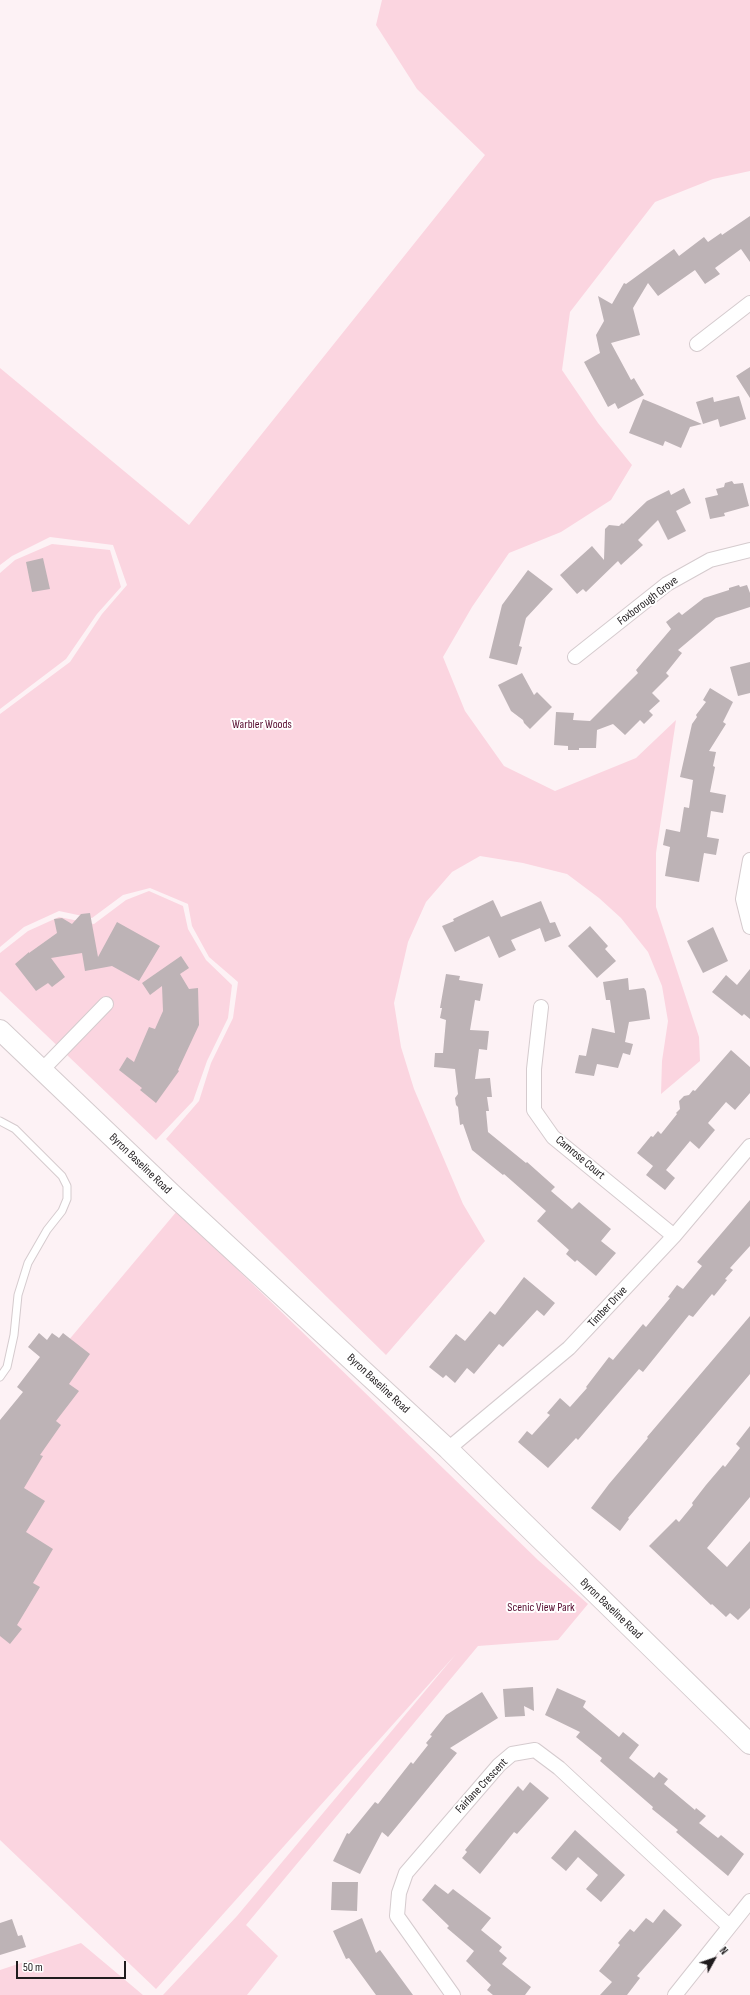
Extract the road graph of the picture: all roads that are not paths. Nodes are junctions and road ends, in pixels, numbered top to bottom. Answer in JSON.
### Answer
{"nodes":[{"id":1,"x":750,"y":303,"type":"edge"},
{"id":2,"x":697,"y":344,"type":"dead end"},
{"id":3,"x":750,"y":550,"type":"edge"},
{"id":4,"x":575,"y":657,"type":"dead end"},
{"id":5,"x":750,"y":860,"type":"edge"},
{"id":6,"x":750,"y":927,"type":"edge"},
{"id":7,"x":106,"y":1004,"type":"dead end"},
{"id":8,"x":541,"y":1007,"type":"dead end"},
{"id":9,"x":0,"y":1030,"type":"edge"},
{"id":10,"x":42,"y":1070,"type":"junction"},
{"id":11,"x":0,"y":1122,"type":"edge"},
{"id":12,"x":750,"y":1146,"type":"edge"},
{"id":13,"x":674,"y":1236,"type":"junction"},
{"id":14,"x":0,"y":1377,"type":"edge"},
{"id":15,"x":448,"y":1449,"type":"junction"},
{"id":16,"x":750,"y":1744,"type":"edge"},
{"id":17,"x":750,"y":1901,"type":"edge"},
{"id":18,"x":729,"y":1926,"type":"junction"},
{"id":19,"x":453,"y":1995,"type":"edge"},
{"id":20,"x":675,"y":1995,"type":"edge"}],
"edges":[{"from":1,"to":2,"type":"street"},
{"from":3,"to":4,"type":"street","name":"Foxborough Grove"},
{"from":5,"to":6,"type":"street"},
{"from":7,"to":10,"type":"street"},
{"from":8,"to":13,"type":"street","name":"Camrose Court"},
{"from":9,"to":10,"type":"main road","name":"Byron Baseline Road"},
{"from":10,"to":15,"type":"main road","name":"Byron Baseline Road"},
{"from":11,"to":14,"type":"lane"},
{"from":12,"to":13,"type":"street","name":"Timber Drive"},
{"from":13,"to":15,"type":"street","name":"Timber Drive"},
{"from":15,"to":16,"type":"main road","name":"Byron Baseline Road"},
{"from":17,"to":18,"type":"street"},
{"from":18,"to":19,"type":"street","name":"Fairlane Crescent"},
{"from":18,"to":20,"type":"street"}]}
